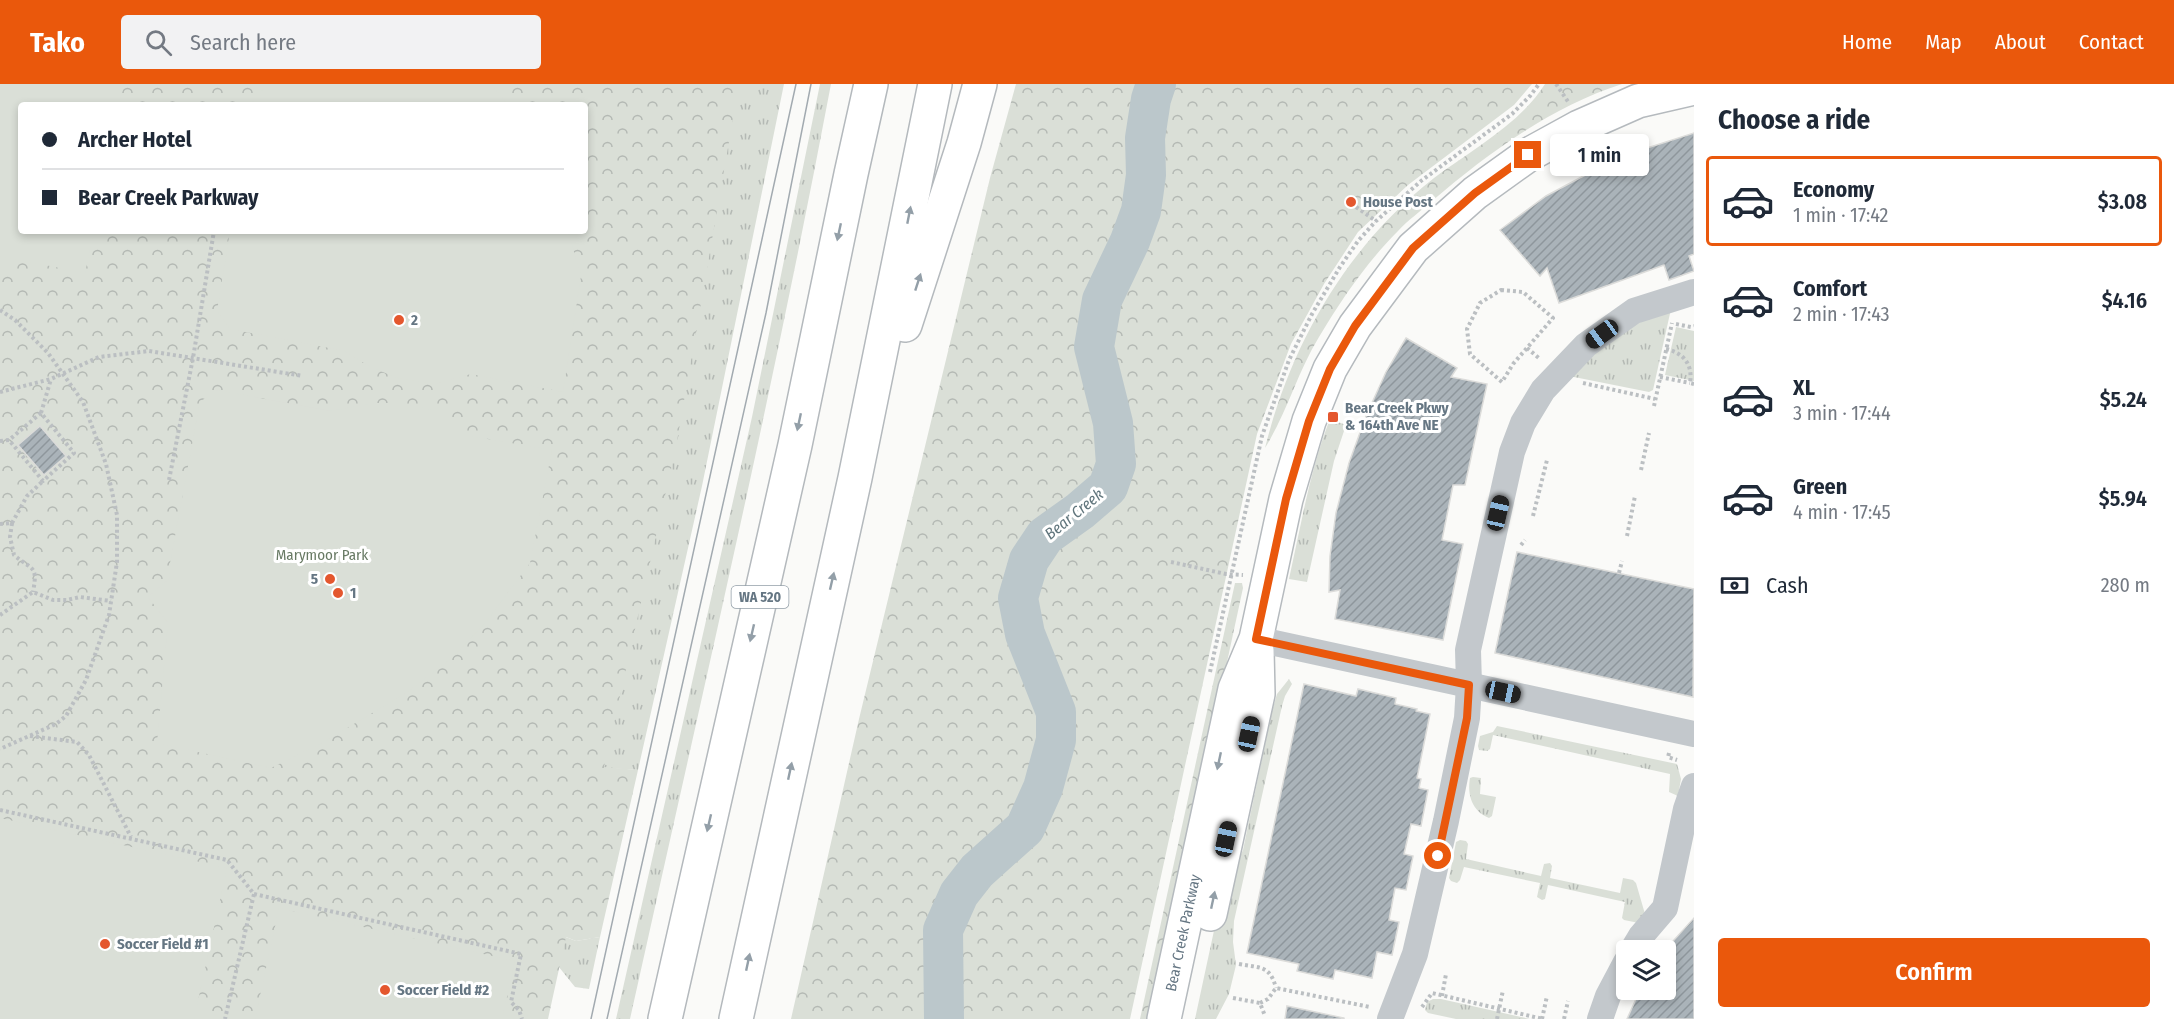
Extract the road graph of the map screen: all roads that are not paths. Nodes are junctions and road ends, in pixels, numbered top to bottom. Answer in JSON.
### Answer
{"nodes":[{"id":1,"x":862,"y":84,"type":"edge"},
{"id":2,"x":871,"y":84,"type":"edge"},
{"id":3,"x":935,"y":84,"type":"edge"},
{"id":4,"x":980,"y":84,"type":"edge"},
{"id":5,"x":1694,"y":88,"type":"edge"},
{"id":6,"x":851,"y":174,"type":"junction"},
{"id":7,"x":1694,"y":292,"type":"edge"},
{"id":8,"x":855,"y":478,"type":"junction"},
{"id":9,"x":1256,"y":639,"type":"junction"},
{"id":10,"x":1469,"y":685,"type":"junction"},
{"id":11,"x":1694,"y":734,"type":"edge"},
{"id":12,"x":1694,"y":786,"type":"edge"},
{"id":13,"x":1639,"y":940,"type":"edge"},
{"id":14,"x":1616,"y":981,"type":"edge"},
{"id":15,"x":1384,"y":1014,"type":"edge"},
{"id":16,"x":665,"y":1019,"type":"edge"},
{"id":17,"x":735,"y":1019,"type":"edge"},
{"id":18,"x":1164,"y":1019,"type":"edge"},
{"id":19,"x":1188,"y":1019,"type":"edge"},
{"id":20,"x":1600,"y":1019,"type":"edge"}],
"edges":[{"from":1,"to":6,"type":"main road"},
{"from":2,"to":6,"type":"main road","number":"WA 520"},
{"from":8,"to":3,"type":"main road","one_way":true},
{"from":8,"to":4,"type":"main road","one_way":true},
{"from":5,"to":9,"type":"main road","name":"Bear Creek Parkway"},
{"from":6,"to":16,"type":"main road","number":"WA 520","one_way":true},
{"from":7,"to":10,"type":"street"},
{"from":17,"to":8,"type":"main road","one_way":true},
{"from":9,"to":10,"type":"street"},
{"from":9,"to":18,"type":"main road","name":"Bear Creek Parkway","one_way":true},
{"from":19,"to":9,"type":"main road","name":"Bear Creek Parkway","one_way":true},
{"from":10,"to":11,"type":"street"},
{"from":10,"to":15,"type":"street"},
{"from":12,"to":13,"type":"street"},
{"from":14,"to":20,"type":"street"}]}
